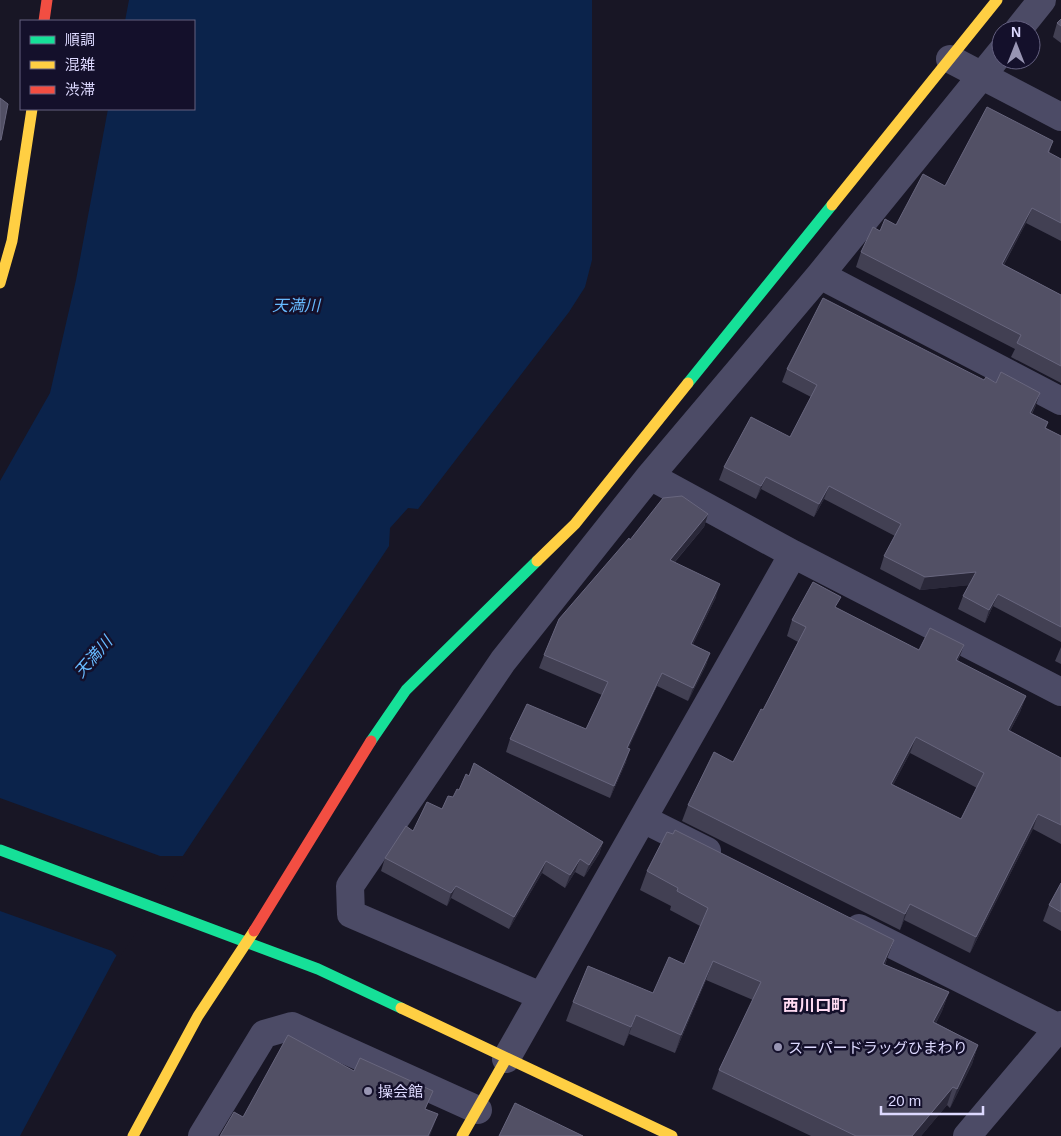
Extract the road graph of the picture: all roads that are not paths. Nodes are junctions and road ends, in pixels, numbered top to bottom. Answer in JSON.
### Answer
{"nodes":[{"id":1,"x":48,"y":0,"type":"edge"},
{"id":2,"x":997,"y":0,"type":"edge"},
{"id":3,"x":1042,"y":0,"type":"edge"},
{"id":4,"x":44,"y":20,"type":"edge"},
{"id":5,"x":1026,"y":20,"type":"edge"},
{"id":6,"x":950,"y":59,"type":"junction"},
{"id":7,"x":991,"y":64,"type":"edge"},
{"id":8,"x":982,"y":75,"type":"junction"},
{"id":9,"x":32,"y":110,"type":"edge"},
{"id":10,"x":1061,"y":117,"type":"edge"},
{"id":11,"x":820,"y":275,"type":"junction"},
{"id":12,"x":0,"y":283,"type":"edge"},
{"id":13,"x":1061,"y":401,"type":"edge"},
{"id":14,"x":650,"y":476,"type":"junction"},
{"id":15,"x":793,"y":554,"type":"junction"},
{"id":16,"x":1061,"y":692,"type":"edge"},
{"id":17,"x":643,"y":819,"type":"junction"},
{"id":18,"x":0,"y":850,"type":"edge"},
{"id":19,"x":731,"y":864,"type":"edge"},
{"id":20,"x":837,"y":917,"type":"edge"},
{"id":21,"x":248,"y":941,"type":"junction"},
{"id":22,"x":541,"y":996,"type":"junction"},
{"id":23,"x":1060,"y":1027,"type":"edge"},
{"id":24,"x":506,"y":1058,"type":"junction"},
{"id":25,"x":478,"y":1110,"type":"junction"},
{"id":26,"x":133,"y":1136,"type":"edge"},
{"id":27,"x":202,"y":1136,"type":"edge"},
{"id":28,"x":462,"y":1136,"type":"edge"},
{"id":29,"x":672,"y":1136,"type":"edge"},
{"id":30,"x":966,"y":1136,"type":"edge"}],
"edges":[{"from":1,"to":4,"type":"street"},
{"from":2,"to":6,"type":"street"},
{"from":3,"to":5,"type":"street"},
{"from":6,"to":8,"type":"street"},
{"from":6,"to":21,"type":"street"},
{"from":7,"to":8,"type":"street"},
{"from":8,"to":10,"type":"street"},
{"from":8,"to":11,"type":"street"},
{"from":9,"to":12,"type":"street"},
{"from":11,"to":13,"type":"street"},
{"from":11,"to":14,"type":"street"},
{"from":14,"to":15,"type":"street"},
{"from":14,"to":22,"type":"street"},
{"from":15,"to":16,"type":"street"},
{"from":15,"to":17,"type":"street"},
{"from":17,"to":19,"type":"street"},
{"from":17,"to":22,"type":"street"},
{"from":18,"to":21,"type":"street"},
{"from":20,"to":23,"type":"street"},
{"from":21,"to":24,"type":"street"},
{"from":21,"to":26,"type":"street"},
{"from":22,"to":24,"type":"street"},
{"from":23,"to":30,"type":"street"},
{"from":24,"to":25,"type":"street"},
{"from":24,"to":29,"type":"street"},
{"from":25,"to":27,"type":"street"},
{"from":25,"to":28,"type":"street"}]}
